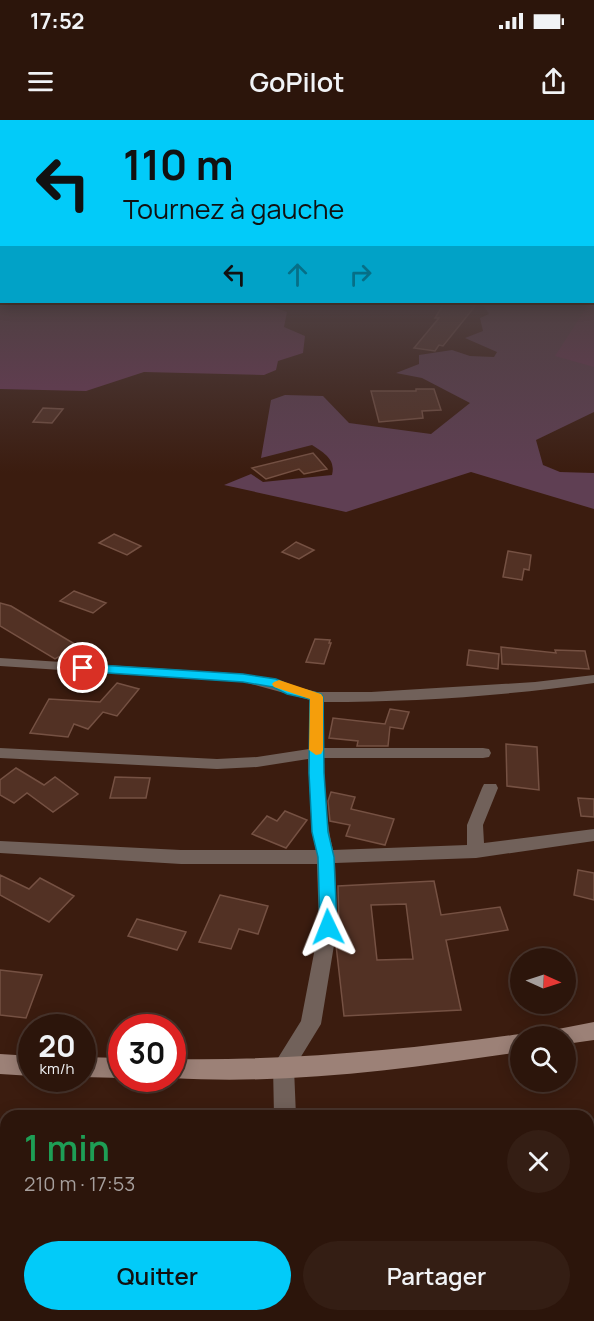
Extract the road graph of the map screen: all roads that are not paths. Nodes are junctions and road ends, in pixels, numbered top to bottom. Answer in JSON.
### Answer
{"nodes":[{"id":1,"x":0,"y":662,"type":"edge"},
{"id":2,"x":594,"y":679,"type":"edge"},
{"id":3,"x":317,"y":697,"type":"junction"},
{"id":4,"x":0,"y":753,"type":"edge"},
{"id":5,"x":316,"y":753,"type":"junction"},
{"id":6,"x":483,"y":753,"type":"dead end"},
{"id":7,"x":490,"y":788,"type":"dead end"},
{"id":8,"x":594,"y":835,"type":"edge"},
{"id":9,"x":0,"y":847,"type":"edge"},
{"id":10,"x":476,"y":851,"type":"junction"},
{"id":11,"x":326,"y":857,"type":"junction"},
{"id":12,"x":594,"y":1031,"type":"edge"},
{"id":13,"x":576,"y":1034,"type":"edge"},
{"id":14,"x":510,"y":1044,"type":"edge"},
{"id":15,"x":0,"y":1065,"type":"edge"},
{"id":16,"x":18,"y":1066,"type":"edge"},
{"id":17,"x":283,"y":1066,"type":"junction"},
{"id":18,"x":186,"y":1069,"type":"edge"},
{"id":19,"x":285,"y":1110,"type":"edge"}],
"edges":[{"from":1,"to":3,"type":"street"},
{"from":2,"to":3,"type":"street"},
{"from":3,"to":5,"type":"street"},
{"from":4,"to":5,"type":"street"},
{"from":5,"to":6,"type":"street"},
{"from":5,"to":11,"type":"street"},
{"from":7,"to":10,"type":"street"},
{"from":8,"to":10,"type":"street"},
{"from":9,"to":11,"type":"street"},
{"from":10,"to":11,"type":"street"},
{"from":11,"to":17,"type":"street"},
{"from":12,"to":13,"type":"main road"},
{"from":14,"to":17,"type":"main road"},
{"from":15,"to":16,"type":"main road"},
{"from":17,"to":18,"type":"main road"},
{"from":17,"to":19,"type":"street"}]}
